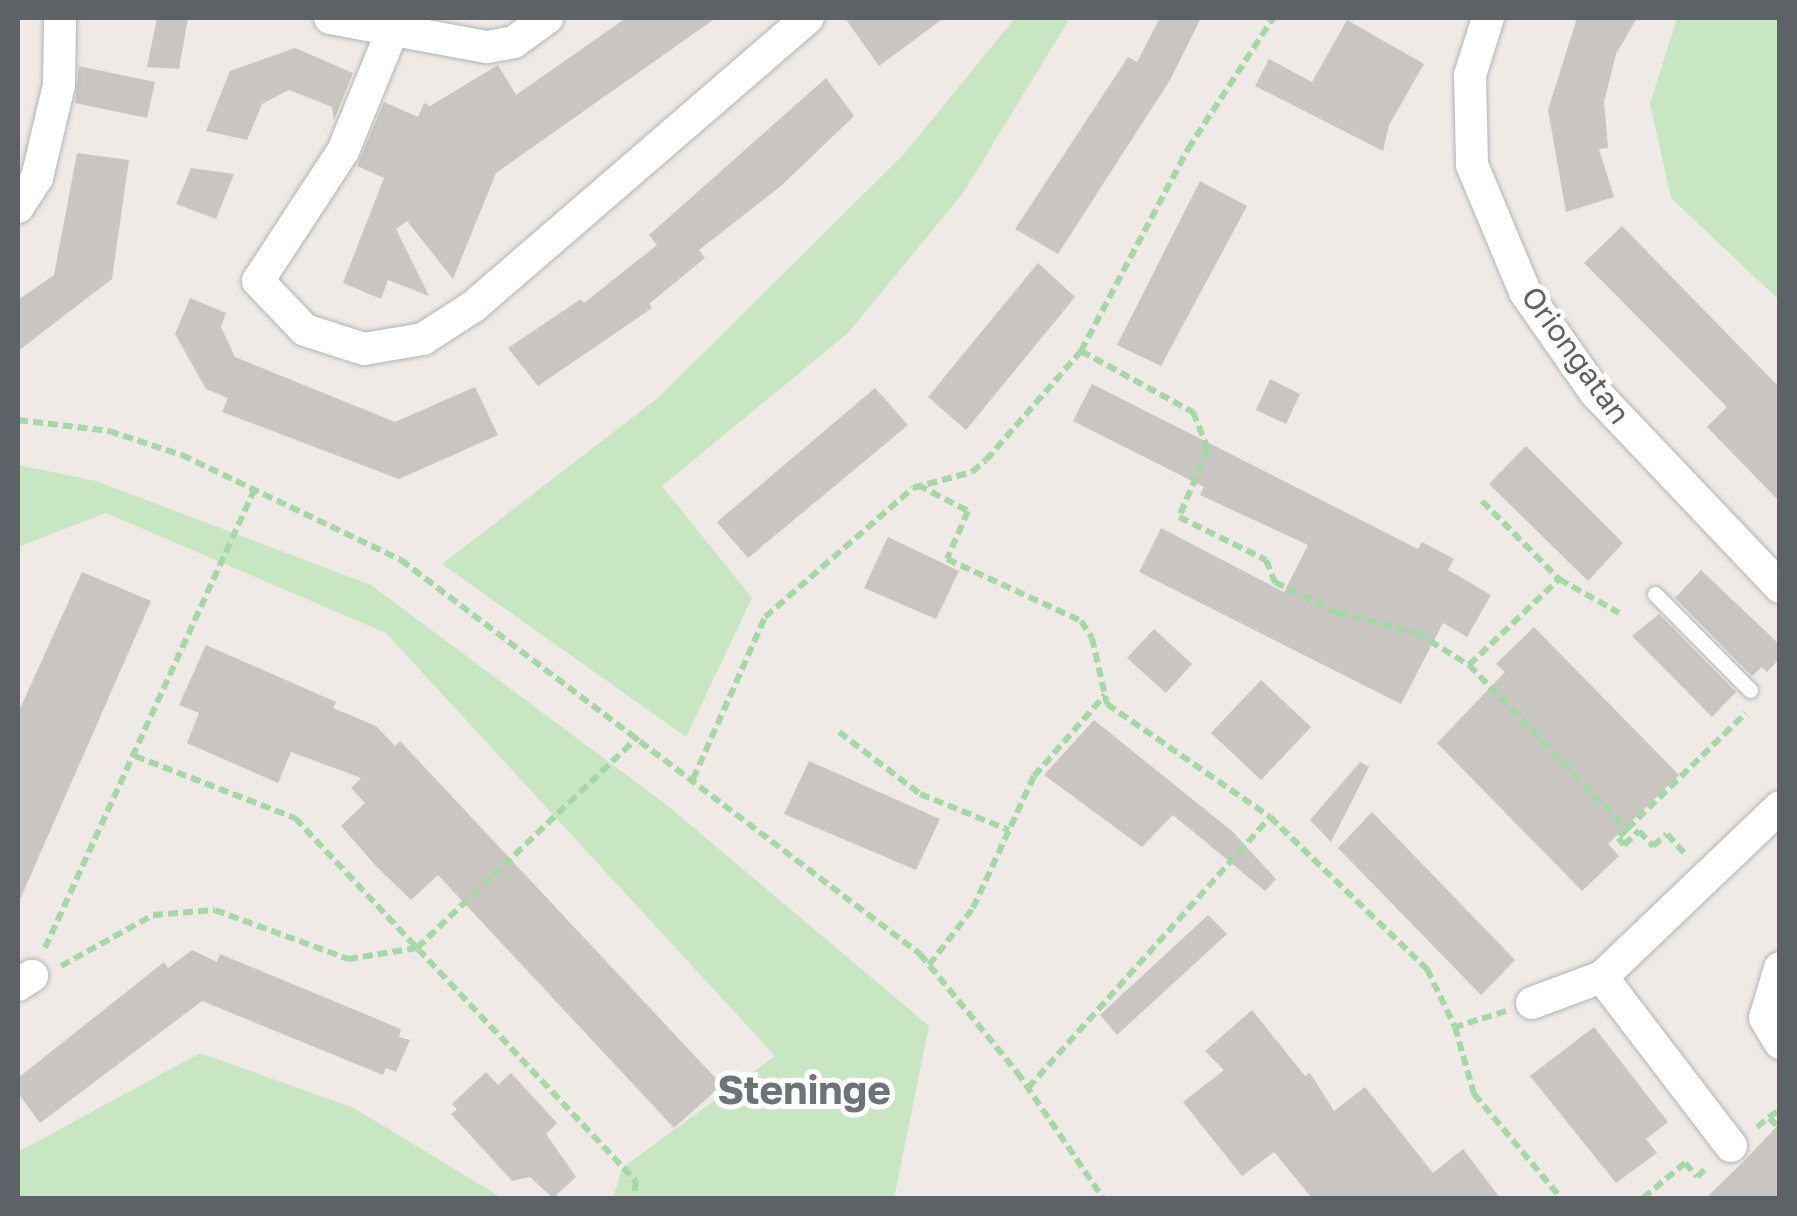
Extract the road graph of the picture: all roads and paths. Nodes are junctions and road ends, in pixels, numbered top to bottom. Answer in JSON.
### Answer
{"nodes":[{"id":1,"x":60,"y":18,"type":"edge"},
{"id":2,"x":330,"y":18,"type":"edge"},
{"id":3,"x":547,"y":18,"type":"edge"},
{"id":4,"x":808,"y":18,"type":"edge"},
{"id":5,"x":1272,"y":18,"type":"edge"},
{"id":6,"x":1488,"y":18,"type":"edge"},
{"id":7,"x":392,"y":31,"type":"junction"},
{"id":8,"x":18,"y":207,"type":"edge"},
{"id":9,"x":1080,"y":350,"type":"junction"},
{"id":10,"x":18,"y":420,"type":"edge"},
{"id":11,"x":918,"y":485,"type":"junction"},
{"id":12,"x":256,"y":486,"type":"junction"},
{"id":13,"x":1482,"y":501,"type":"dead end"},
{"id":14,"x":1559,"y":579,"type":"junction"},
{"id":15,"x":1780,"y":587,"type":"edge"},
{"id":16,"x":1655,"y":594,"type":"dead end"},
{"id":17,"x":1619,"y":613,"type":"dead end"},
{"id":18,"x":1469,"y":666,"type":"junction"},
{"id":19,"x":1105,"y":694,"type":"junction"},
{"id":20,"x":1755,"y":695,"type":"joint"},
{"id":21,"x":839,"y":732,"type":"dead end"},
{"id":22,"x":638,"y":737,"type":"junction"},
{"id":23,"x":135,"y":756,"type":"junction"},
{"id":24,"x":693,"y":779,"type":"junction"},
{"id":25,"x":1780,"y":808,"type":"edge"},
{"id":26,"x":1270,"y":817,"type":"junction"},
{"id":27,"x":1627,"y":829,"type":"junction"},
{"id":28,"x":1009,"y":830,"type":"junction"},
{"id":29,"x":1654,"y":846,"type":"dead end"},
{"id":30,"x":417,"y":948,"type":"junction"},
{"id":31,"x":929,"y":966,"type":"junction"},
{"id":32,"x":1780,"y":968,"type":"edge"},
{"id":33,"x":1602,"y":976,"type":"junction"},
{"id":34,"x":25,"y":981,"type":"edge"},
{"id":35,"x":1532,"y":1004,"type":"joint"},
{"id":36,"x":1455,"y":1028,"type":"junction"},
{"id":37,"x":1780,"y":1042,"type":"edge"},
{"id":38,"x":1028,"y":1088,"type":"junction"},
{"id":39,"x":1769,"y":1118,"type":"dead end"},
{"id":40,"x":1780,"y":1128,"type":"edge"},
{"id":41,"x":1731,"y":1146,"type":"dead end"},
{"id":42,"x":1697,"y":1177,"type":"dead end"},
{"id":43,"x":634,"y":1198,"type":"edge"},
{"id":44,"x":1103,"y":1198,"type":"edge"},
{"id":45,"x":1561,"y":1198,"type":"edge"},
{"id":46,"x":1643,"y":1198,"type":"edge"}],
"edges":[{"from":1,"to":8,"type":"street"},
{"from":2,"to":7,"type":"street"},
{"from":3,"to":7,"type":"street"},
{"from":4,"to":7,"type":"street"},
{"from":5,"to":9,"type":"path"},
{"from":6,"to":15,"type":"street","name":"Oriongatan"},
{"from":9,"to":11,"type":"path"},
{"from":9,"to":18,"type":"path"},
{"from":10,"to":12,"type":"path"},
{"from":11,"to":19,"type":"path"},
{"from":11,"to":24,"type":"path"},
{"from":12,"to":22,"type":"path"},
{"from":12,"to":23,"type":"path"},
{"from":13,"to":14,"type":"path"},
{"from":14,"to":17,"type":"path"},
{"from":14,"to":18,"type":"path"},
{"from":16,"to":20,"type":"lane"},
{"from":18,"to":27,"type":"path"},
{"from":19,"to":26,"type":"path"},
{"from":19,"to":28,"type":"path"},
{"from":20,"to":27,"type":"path"},
{"from":21,"to":28,"type":"path"},
{"from":22,"to":24,"type":"path"},
{"from":22,"to":30,"type":"path"},
{"from":23,"to":30,"type":"path"},
{"from":23,"to":34,"type":"path"},
{"from":24,"to":31,"type":"path"},
{"from":25,"to":33,"type":"street"},
{"from":26,"to":36,"type":"path"},
{"from":26,"to":38,"type":"path"},
{"from":27,"to":29,"type":"path"},
{"from":28,"to":31,"type":"path"},
{"from":30,"to":34,"type":"path"},
{"from":30,"to":43,"type":"path"},
{"from":31,"to":38,"type":"path"},
{"from":32,"to":37,"type":"street"},
{"from":33,"to":35,"type":"street"},
{"from":33,"to":41,"type":"street"},
{"from":35,"to":36,"type":"path"},
{"from":36,"to":45,"type":"path"},
{"from":38,"to":44,"type":"path"},
{"from":39,"to":40,"type":"path"},
{"from":42,"to":46,"type":"path"}]}
